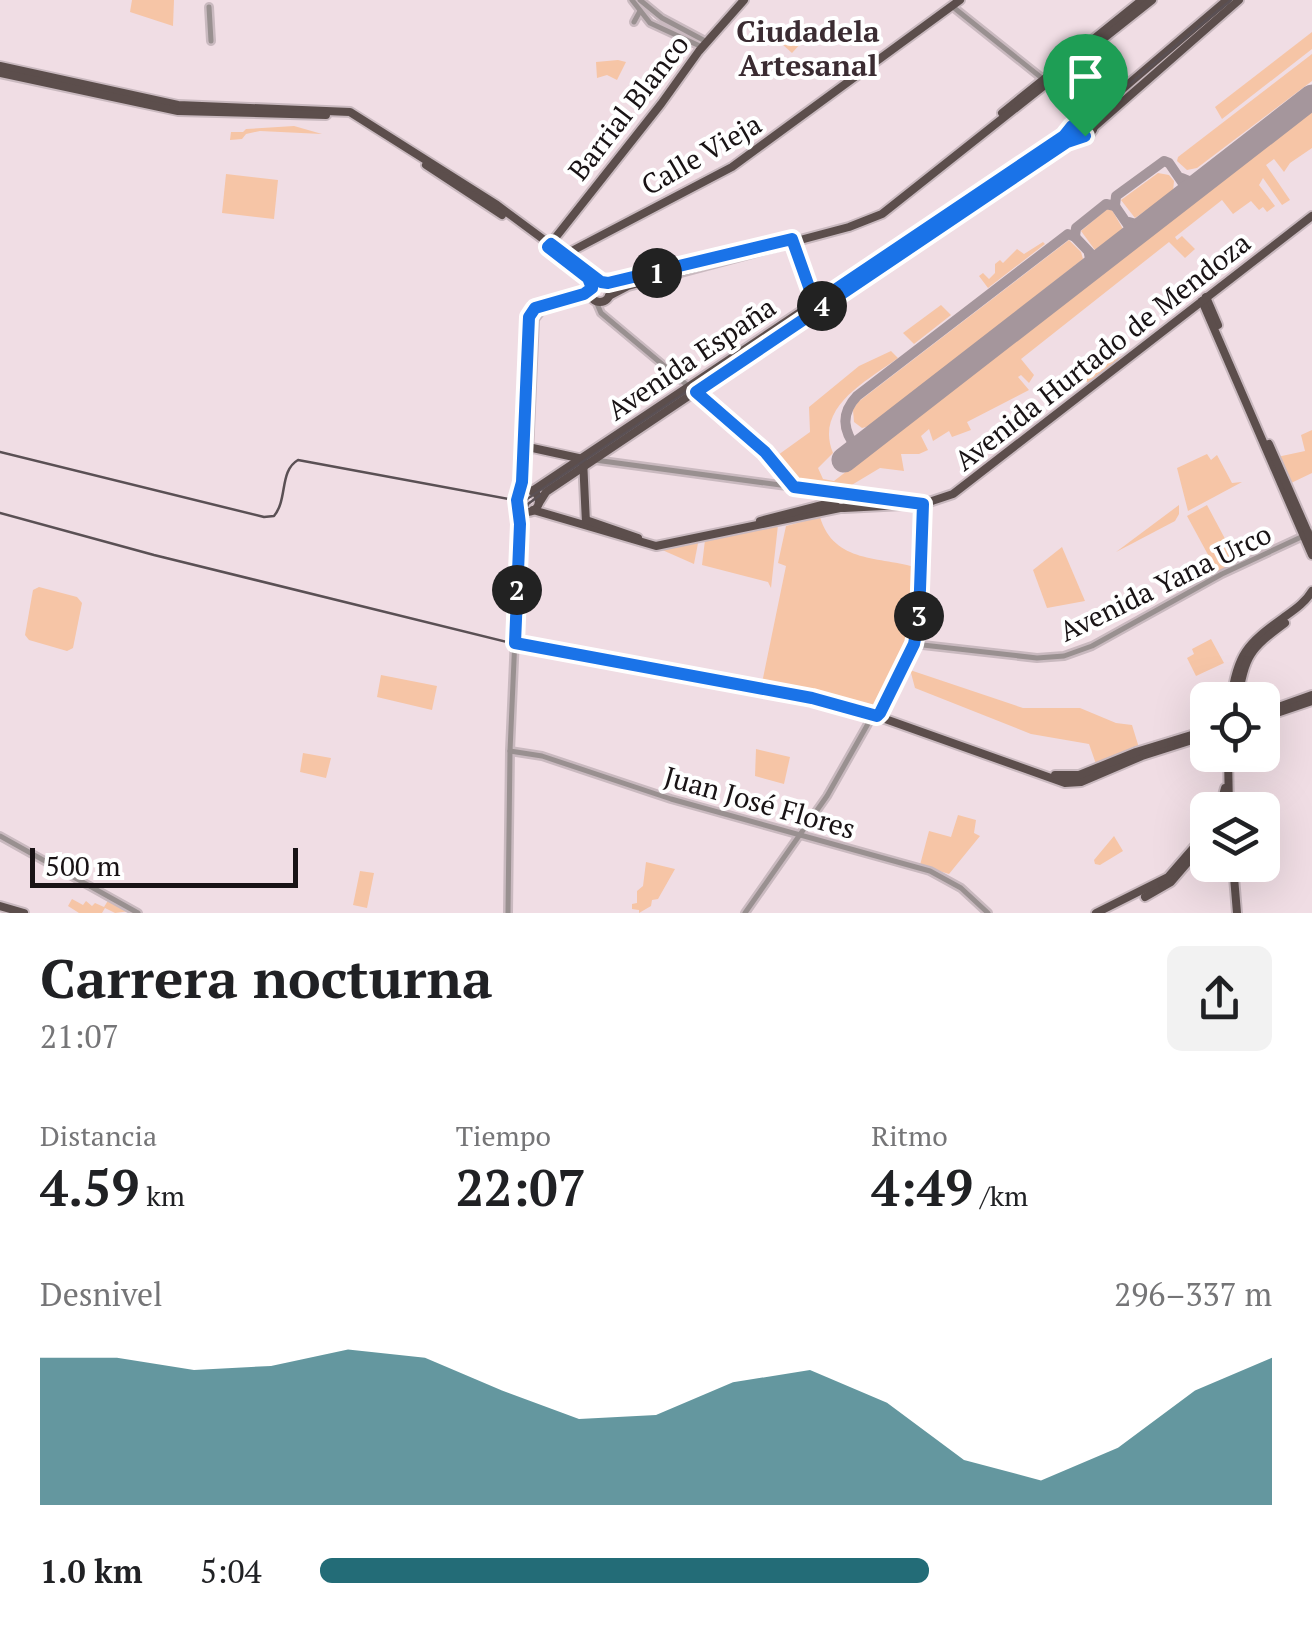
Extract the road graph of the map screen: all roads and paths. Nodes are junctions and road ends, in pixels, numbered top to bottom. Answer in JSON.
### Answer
{"nodes":[{"id":1,"x":632,"y":0,"type":"edge"},
{"id":2,"x":744,"y":0,"type":"edge"},
{"id":3,"x":1148,"y":0,"type":"edge"},
{"id":4,"x":1227,"y":0,"type":"edge"},
{"id":5,"x":1239,"y":0,"type":"edge"},
{"id":6,"x":955,"y":2,"type":"edge"},
{"id":7,"x":640,"y":4,"type":"edge"},
{"id":8,"x":209,"y":7,"type":"dead end"},
{"id":9,"x":634,"y":22,"type":"dead end"},
{"id":10,"x":210,"y":41,"type":"dead end"},
{"id":11,"x":705,"y":44,"type":"junction"},
{"id":12,"x":0,"y":70,"type":"edge"},
{"id":13,"x":1045,"y":81,"type":"junction"},
{"id":14,"x":1070,"y":110,"type":"junction"},
{"id":15,"x":1084,"y":115,"type":"junction"},
{"id":16,"x":1073,"y":124,"type":"junction"},
{"id":17,"x":1094,"y":127,"type":"junction"},
{"id":18,"x":1085,"y":136,"type":"junction"},
{"id":19,"x":1312,"y":216,"type":"edge"},
{"id":20,"x":791,"y":241,"type":"junction"},
{"id":21,"x":549,"y":245,"type":"junction"},
{"id":22,"x":564,"y":256,"type":"junction"},
{"id":23,"x":603,"y":282,"type":"junction"},
{"id":24,"x":593,"y":294,"type":"junction"},
{"id":25,"x":608,"y":297,"type":"junction"},
{"id":26,"x":1204,"y":299,"type":"junction"},
{"id":27,"x":817,"y":301,"type":"junction"},
{"id":28,"x":543,"y":306,"type":"junction"},
{"id":29,"x":608,"y":318,"type":"junction"},
{"id":30,"x":530,"y":366,"type":"junction"},
{"id":31,"x":692,"y":392,"type":"junction"},
{"id":32,"x":642,"y":424,"type":"dead end"},
{"id":33,"x":526,"y":447,"type":"junction"},
{"id":34,"x":585,"y":462,"type":"junction"},
{"id":35,"x":794,"y":487,"type":"junction"},
{"id":36,"x":527,"y":492,"type":"junction"},
{"id":37,"x":837,"y":500,"type":"junction"},
{"id":38,"x":918,"y":504,"type":"junction"},
{"id":39,"x":518,"y":506,"type":"junction"},
{"id":40,"x":534,"y":508,"type":"junction"},
{"id":41,"x":586,"y":523,"type":"junction"},
{"id":42,"x":520,"y":524,"type":"junction"},
{"id":43,"x":1309,"y":536,"type":"edge"},
{"id":44,"x":1312,"y":555,"type":"edge"},
{"id":45,"x":1312,"y":592,"type":"edge"},
{"id":46,"x":1312,"y":600,"type":"edge"},
{"id":47,"x":515,"y":643,"type":"junction"},
{"id":48,"x":914,"y":644,"type":"junction"},
{"id":49,"x":1235,"y":682,"type":"edge"},
{"id":50,"x":1239,"y":682,"type":"edge"},
{"id":51,"x":1312,"y":698,"type":"edge"},
{"id":52,"x":1280,"y":710,"type":"edge"},
{"id":53,"x":877,"y":716,"type":"junction"},
{"id":54,"x":1190,"y":738,"type":"edge"},
{"id":55,"x":510,"y":751,"type":"junction"},
{"id":56,"x":801,"y":835,"type":"junction"},
{"id":57,"x":0,"y":836,"type":"edge"},
{"id":58,"x":1190,"y":854,"type":"edge"},
{"id":59,"x":1190,"y":858,"type":"edge"},
{"id":60,"x":1237,"y":882,"type":"edge"},
{"id":61,"x":0,"y":906,"type":"edge"},
{"id":62,"x":24,"y":913,"type":"edge"},
{"id":63,"x":138,"y":913,"type":"edge"},
{"id":64,"x":508,"y":913,"type":"edge"},
{"id":65,"x":745,"y":913,"type":"edge"},
{"id":66,"x":988,"y":913,"type":"edge"},
{"id":67,"x":1096,"y":913,"type":"edge"},
{"id":68,"x":1109,"y":913,"type":"edge"},
{"id":69,"x":1239,"y":913,"type":"edge"}],
"edges":[{"from":1,"to":7,"type":"street"},
{"from":2,"to":11,"type":"main road","name":"Barrial Blanco"},
{"from":3,"to":13,"type":"main road"},
{"from":4,"to":15,"type":"main road"},
{"from":5,"to":17,"type":"main road"},
{"from":6,"to":13,"type":"street"},
{"from":6,"to":22,"type":"main road","name":"Calle Vieja"},
{"from":7,"to":9,"type":"street"},
{"from":7,"to":11,"type":"street"},
{"from":8,"to":10,"type":"street"},
{"from":11,"to":21,"type":"main road","name":"Barrial Blanco"},
{"from":12,"to":21,"type":"main road"},
{"from":13,"to":14,"type":"street"},
{"from":13,"to":20,"type":"main road"},
{"from":14,"to":15,"type":"street"},
{"from":14,"to":16,"type":"street"},
{"from":15,"to":16,"type":"main road"},
{"from":15,"to":17,"type":"main road"},
{"from":16,"to":18,"type":"main road"},
{"from":16,"to":27,"type":"main road","name":"Avenida España"},
{"from":17,"to":18,"type":"main road"},
{"from":18,"to":31,"type":"main road","name":"Avenida España"},
{"from":19,"to":26,"type":"main road","name":"Avenida Hurtado de Mendoza"},
{"from":20,"to":23,"type":"main road"},
{"from":20,"to":25,"type":"main road"},
{"from":20,"to":27,"type":"street"},
{"from":21,"to":22,"type":"main road"},
{"from":22,"to":23,"type":"main road"},
{"from":22,"to":24,"type":"main road"},
{"from":23,"to":24,"type":"main road"},
{"from":23,"to":25,"type":"main road"},
{"from":24,"to":25,"type":"main road"},
{"from":24,"to":28,"type":"main road"},
{"from":24,"to":29,"type":"street"},
{"from":25,"to":29,"type":"street"},
{"from":26,"to":38,"type":"main road","name":"Avenida Hurtado de Mendoza"},
{"from":26,"to":43,"type":"main road"},
{"from":27,"to":31,"type":"main road","name":"Avenida España"},
{"from":28,"to":30,"type":"main road"},
{"from":28,"to":30,"type":"main road"},
{"from":29,"to":31,"type":"street"},
{"from":30,"to":33,"type":"main road"},
{"from":31,"to":32,"type":"street","name":"Avenida España"},
{"from":31,"to":34,"type":"main road","name":"Avenida España"},
{"from":31,"to":35,"type":"street"},
{"from":33,"to":34,"type":"main road"},
{"from":33,"to":36,"type":"main road"},
{"from":34,"to":35,"type":"street"},
{"from":34,"to":36,"type":"main road","name":"Avenida España"},
{"from":34,"to":40,"type":"main road","name":"Avenida España"},
{"from":34,"to":41,"type":"main road"},
{"from":35,"to":37,"type":"street"},
{"from":36,"to":39,"type":"main road"},
{"from":36,"to":40,"type":"main road"},
{"from":37,"to":38,"type":"main road"},
{"from":37,"to":41,"type":"main road"},
{"from":38,"to":48,"type":"street"},
{"from":39,"to":40,"type":"main road"},
{"from":39,"to":42,"type":"street"},
{"from":40,"to":41,"type":"main road"},
{"from":40,"to":42,"type":"street"},
{"from":42,"to":47,"type":"street"},
{"from":43,"to":44,"type":"main road"},
{"from":43,"to":48,"type":"street","name":"Avenida Yana Urco"},
{"from":45,"to":49,"type":"main road"},
{"from":46,"to":50,"type":"main road"},
{"from":47,"to":53,"type":"main road"},
{"from":47,"to":55,"type":"street"},
{"from":48,"to":53,"type":"street"},
{"from":51,"to":52,"type":"main road"},
{"from":53,"to":54,"type":"main road"},
{"from":53,"to":56,"type":"street"},
{"from":55,"to":56,"type":"street","name":"Juan José Flores"},
{"from":55,"to":64,"type":"street"},
{"from":56,"to":65,"type":"street"},
{"from":56,"to":66,"type":"street","name":"Juan José Flores"},
{"from":57,"to":63,"type":"street"},
{"from":58,"to":67,"type":"main road"},
{"from":59,"to":68,"type":"main road"},
{"from":60,"to":69,"type":"main road"},
{"from":61,"to":62,"type":"main road"}]}
